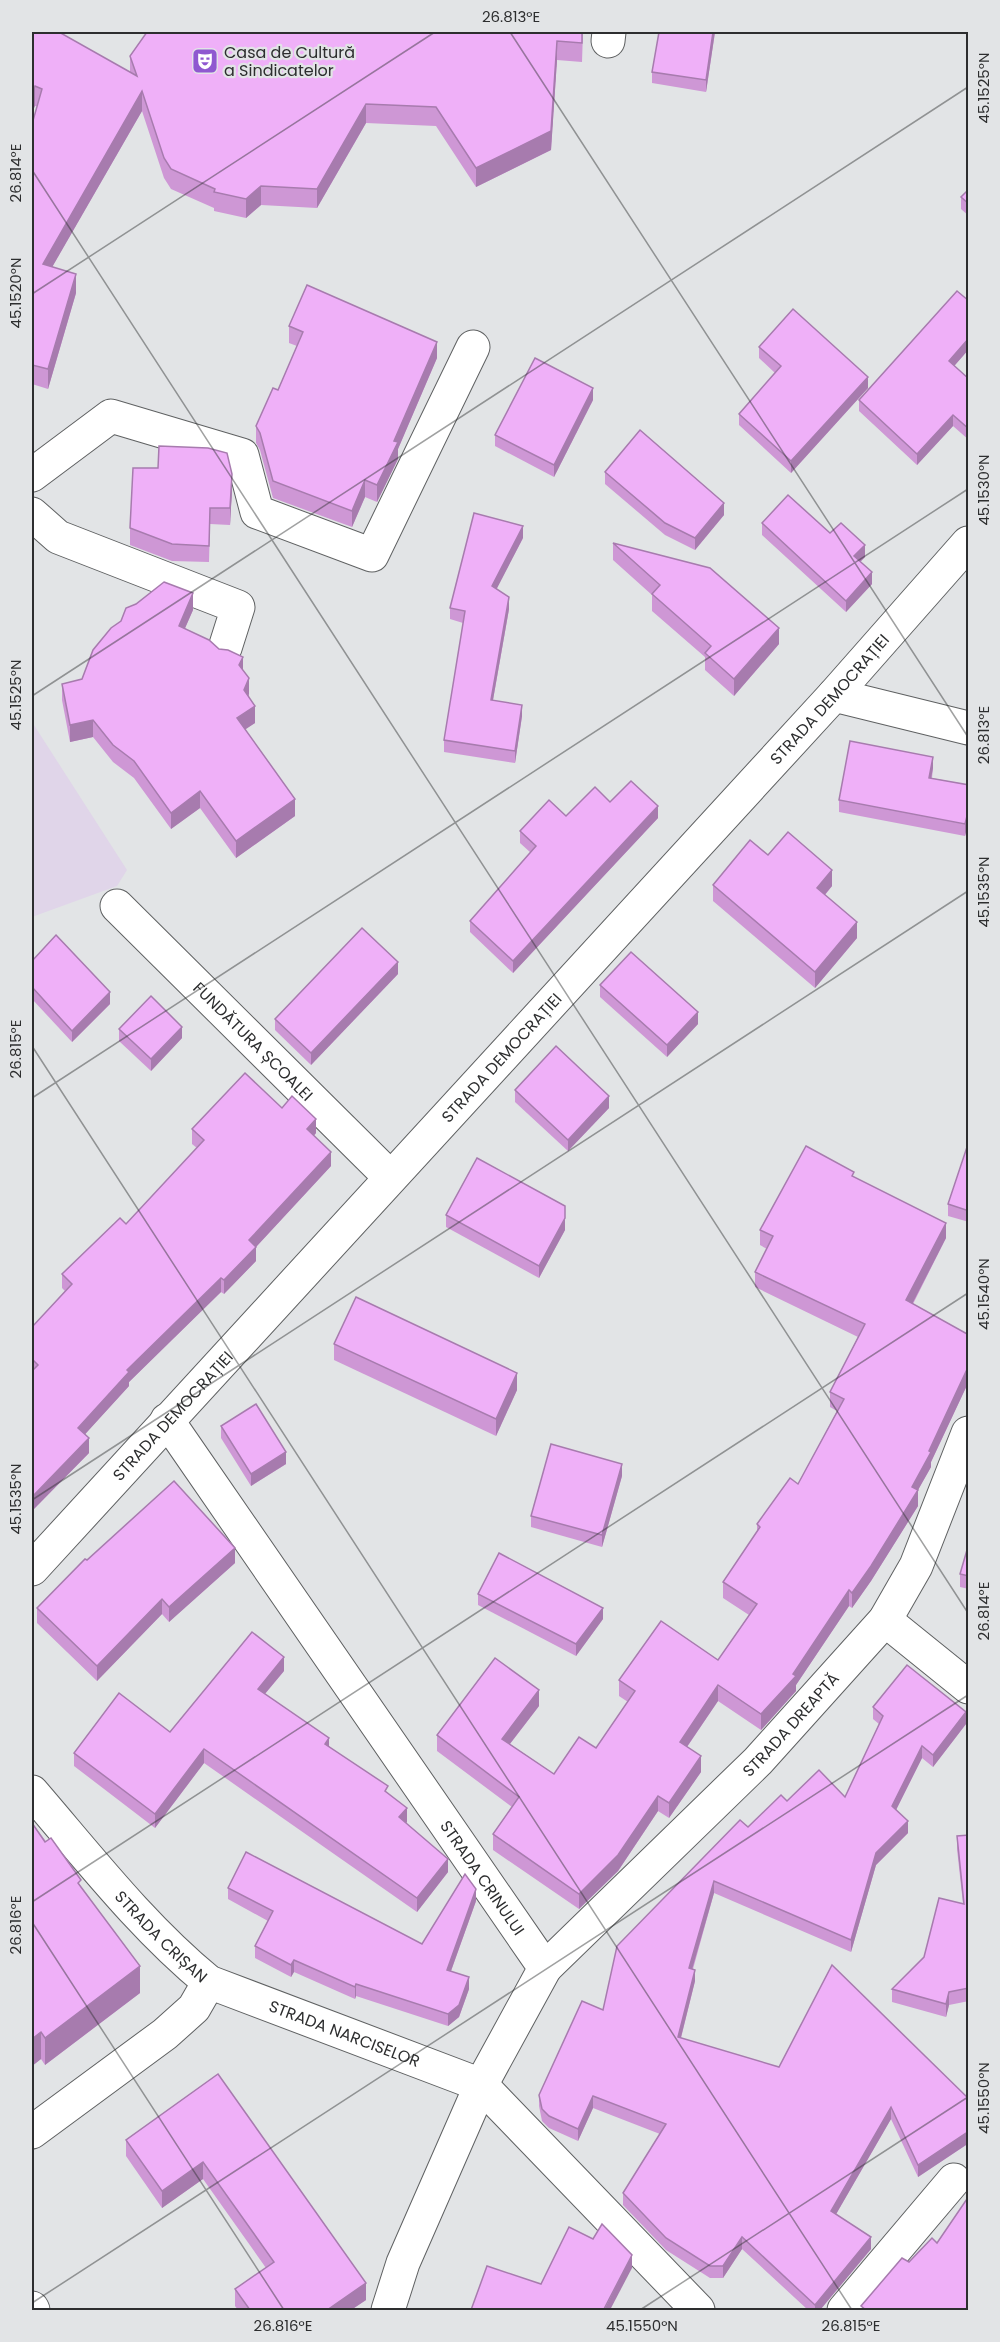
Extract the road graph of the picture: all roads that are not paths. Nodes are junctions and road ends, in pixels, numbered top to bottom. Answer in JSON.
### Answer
{"nodes":[{"id":1,"x":473,"y":347,"type":"dead end"},
{"id":2,"x":32,"y":475,"type":"edge"},
{"id":3,"x":32,"y":514,"type":"edge"},
{"id":4,"x":969,"y":543,"type":"edge"},
{"id":5,"x":225,"y":648,"type":"edge"},
{"id":6,"x":834,"y":695,"type":"junction"},
{"id":7,"x":969,"y":728,"type":"edge"},
{"id":8,"x":117,"y":906,"type":"dead end"},
{"id":9,"x":390,"y":1177,"type":"junction"},
{"id":10,"x":167,"y":1420,"type":"junction"},
{"id":11,"x":969,"y":1433,"type":"edge"},
{"id":12,"x":32,"y":1569,"type":"edge"},
{"id":13,"x":885,"y":1620,"type":"junction"},
{"id":14,"x":969,"y":1686,"type":"edge"},
{"id":15,"x":32,"y":1792,"type":"edge"},
{"id":16,"x":545,"y":1968,"type":"junction"},
{"id":17,"x":208,"y":1982,"type":"junction"},
{"id":18,"x":481,"y":2085,"type":"junction"},
{"id":19,"x":32,"y":2132,"type":"edge"},
{"id":20,"x":954,"y":2180,"type":"dead end"},
{"id":21,"x":388,"y":2310,"type":"edge"},
{"id":22,"x":698,"y":2310,"type":"edge"},
{"id":23,"x":844,"y":2310,"type":"edge"}],
"edges":[{"from":1,"to":2,"type":"street"},
{"from":3,"to":5,"type":"street"},
{"from":4,"to":6,"type":"street","name":"STRADA DEMOCRAȚIEI"},
{"from":6,"to":7,"type":"street"},
{"from":6,"to":9,"type":"street","name":"STRADA DEMOCRAȚIEI"},
{"from":8,"to":9,"type":"street","name":"FUNDĂTURA ȘCOALEI"},
{"from":9,"to":10,"type":"street","name":"STRADA DEMOCRAȚIEI"},
{"from":10,"to":12,"type":"street","name":"STRADA DEMOCRAȚIEI"},
{"from":10,"to":16,"type":"street","name":"STRADA CRINULUI"},
{"from":11,"to":13,"type":"street","name":"STRADA DREAPTĂ"},
{"from":13,"to":14,"type":"street"},
{"from":13,"to":16,"type":"street","name":"STRADA DREAPTĂ"},
{"from":15,"to":17,"type":"street","name":"STRADA CRIȘAN"},
{"from":16,"to":18,"type":"street"},
{"from":17,"to":18,"type":"street","name":"STRADA NARCISELOR"},
{"from":17,"to":19,"type":"street","name":"STRADA CRIȘAN"},
{"from":18,"to":21,"type":"street"},
{"from":18,"to":22,"type":"street"},
{"from":20,"to":23,"type":"street"}]}
